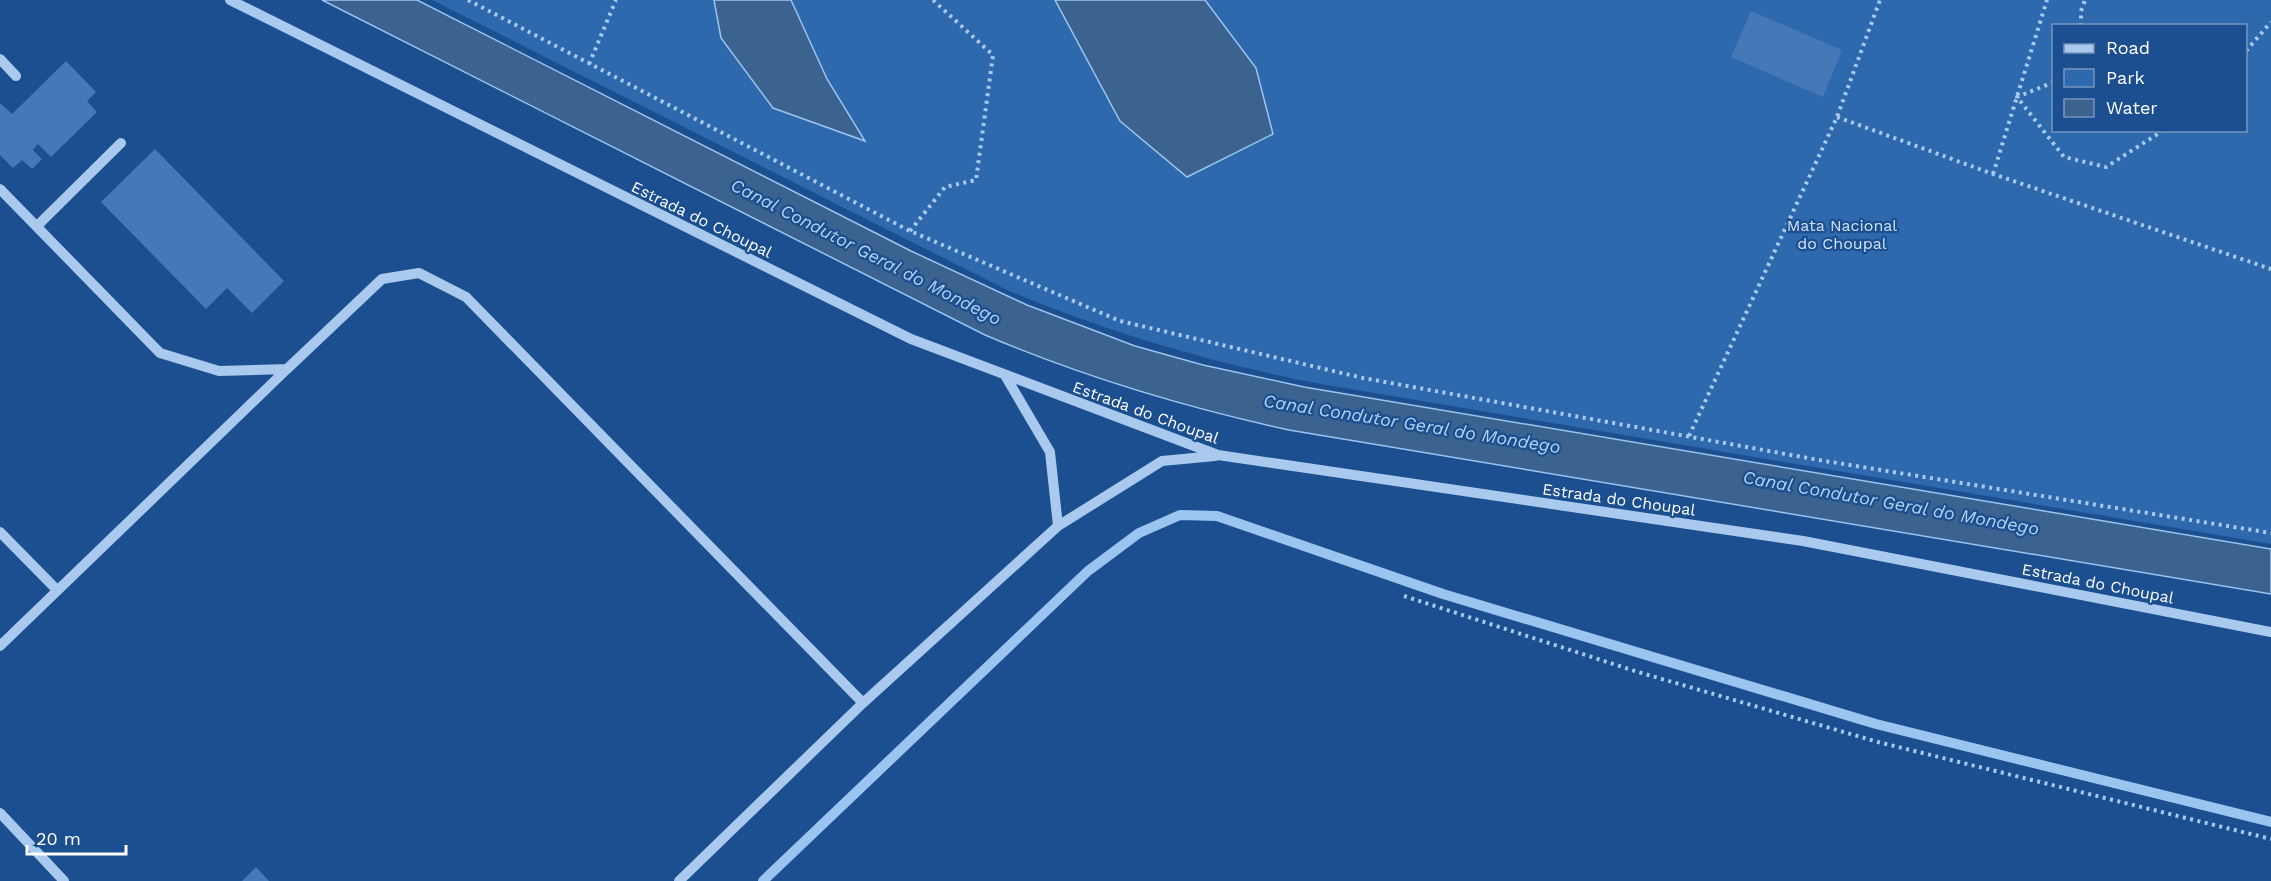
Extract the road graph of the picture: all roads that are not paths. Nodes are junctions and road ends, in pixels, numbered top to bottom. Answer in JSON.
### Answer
{"nodes":[{"id":1,"x":230,"y":0,"type":"edge"},
{"id":2,"x":0,"y":59,"type":"edge"},
{"id":3,"x":16,"y":76,"type":"dead end"},
{"id":4,"x":120,"y":143,"type":"dead end"},
{"id":5,"x":0,"y":189,"type":"edge"},
{"id":6,"x":37,"y":226,"type":"junction"},
{"id":7,"x":287,"y":369,"type":"junction"},
{"id":8,"x":1006,"y":377,"type":"junction"},
{"id":9,"x":1218,"y":455,"type":"junction"},
{"id":10,"x":1058,"y":526,"type":"junction"},
{"id":11,"x":0,"y":532,"type":"edge"},
{"id":12,"x":57,"y":590,"type":"junction"},
{"id":13,"x":2271,"y":632,"type":"edge"},
{"id":14,"x":0,"y":646,"type":"edge"},
{"id":15,"x":863,"y":703,"type":"junction"},
{"id":16,"x":0,"y":813,"type":"edge"},
{"id":17,"x":64,"y":881,"type":"edge"},
{"id":18,"x":679,"y":881,"type":"edge"}],
"edges":[{"from":1,"to":8,"type":"street","name":"Estrada do Choupal"},
{"from":2,"to":3,"type":"street"},
{"from":4,"to":6,"type":"street"},
{"from":5,"to":6,"type":"street"},
{"from":6,"to":7,"type":"street"},
{"from":7,"to":12,"type":"street"},
{"from":7,"to":15,"type":"street"},
{"from":8,"to":9,"type":"street","name":"Estrada do Choupal"},
{"from":8,"to":10,"type":"street"},
{"from":9,"to":10,"type":"street"},
{"from":9,"to":13,"type":"street","name":"Estrada do Choupal"},
{"from":10,"to":15,"type":"street"},
{"from":11,"to":12,"type":"street"},
{"from":12,"to":14,"type":"street"},
{"from":15,"to":18,"type":"street"},
{"from":16,"to":17,"type":"street"}]}
